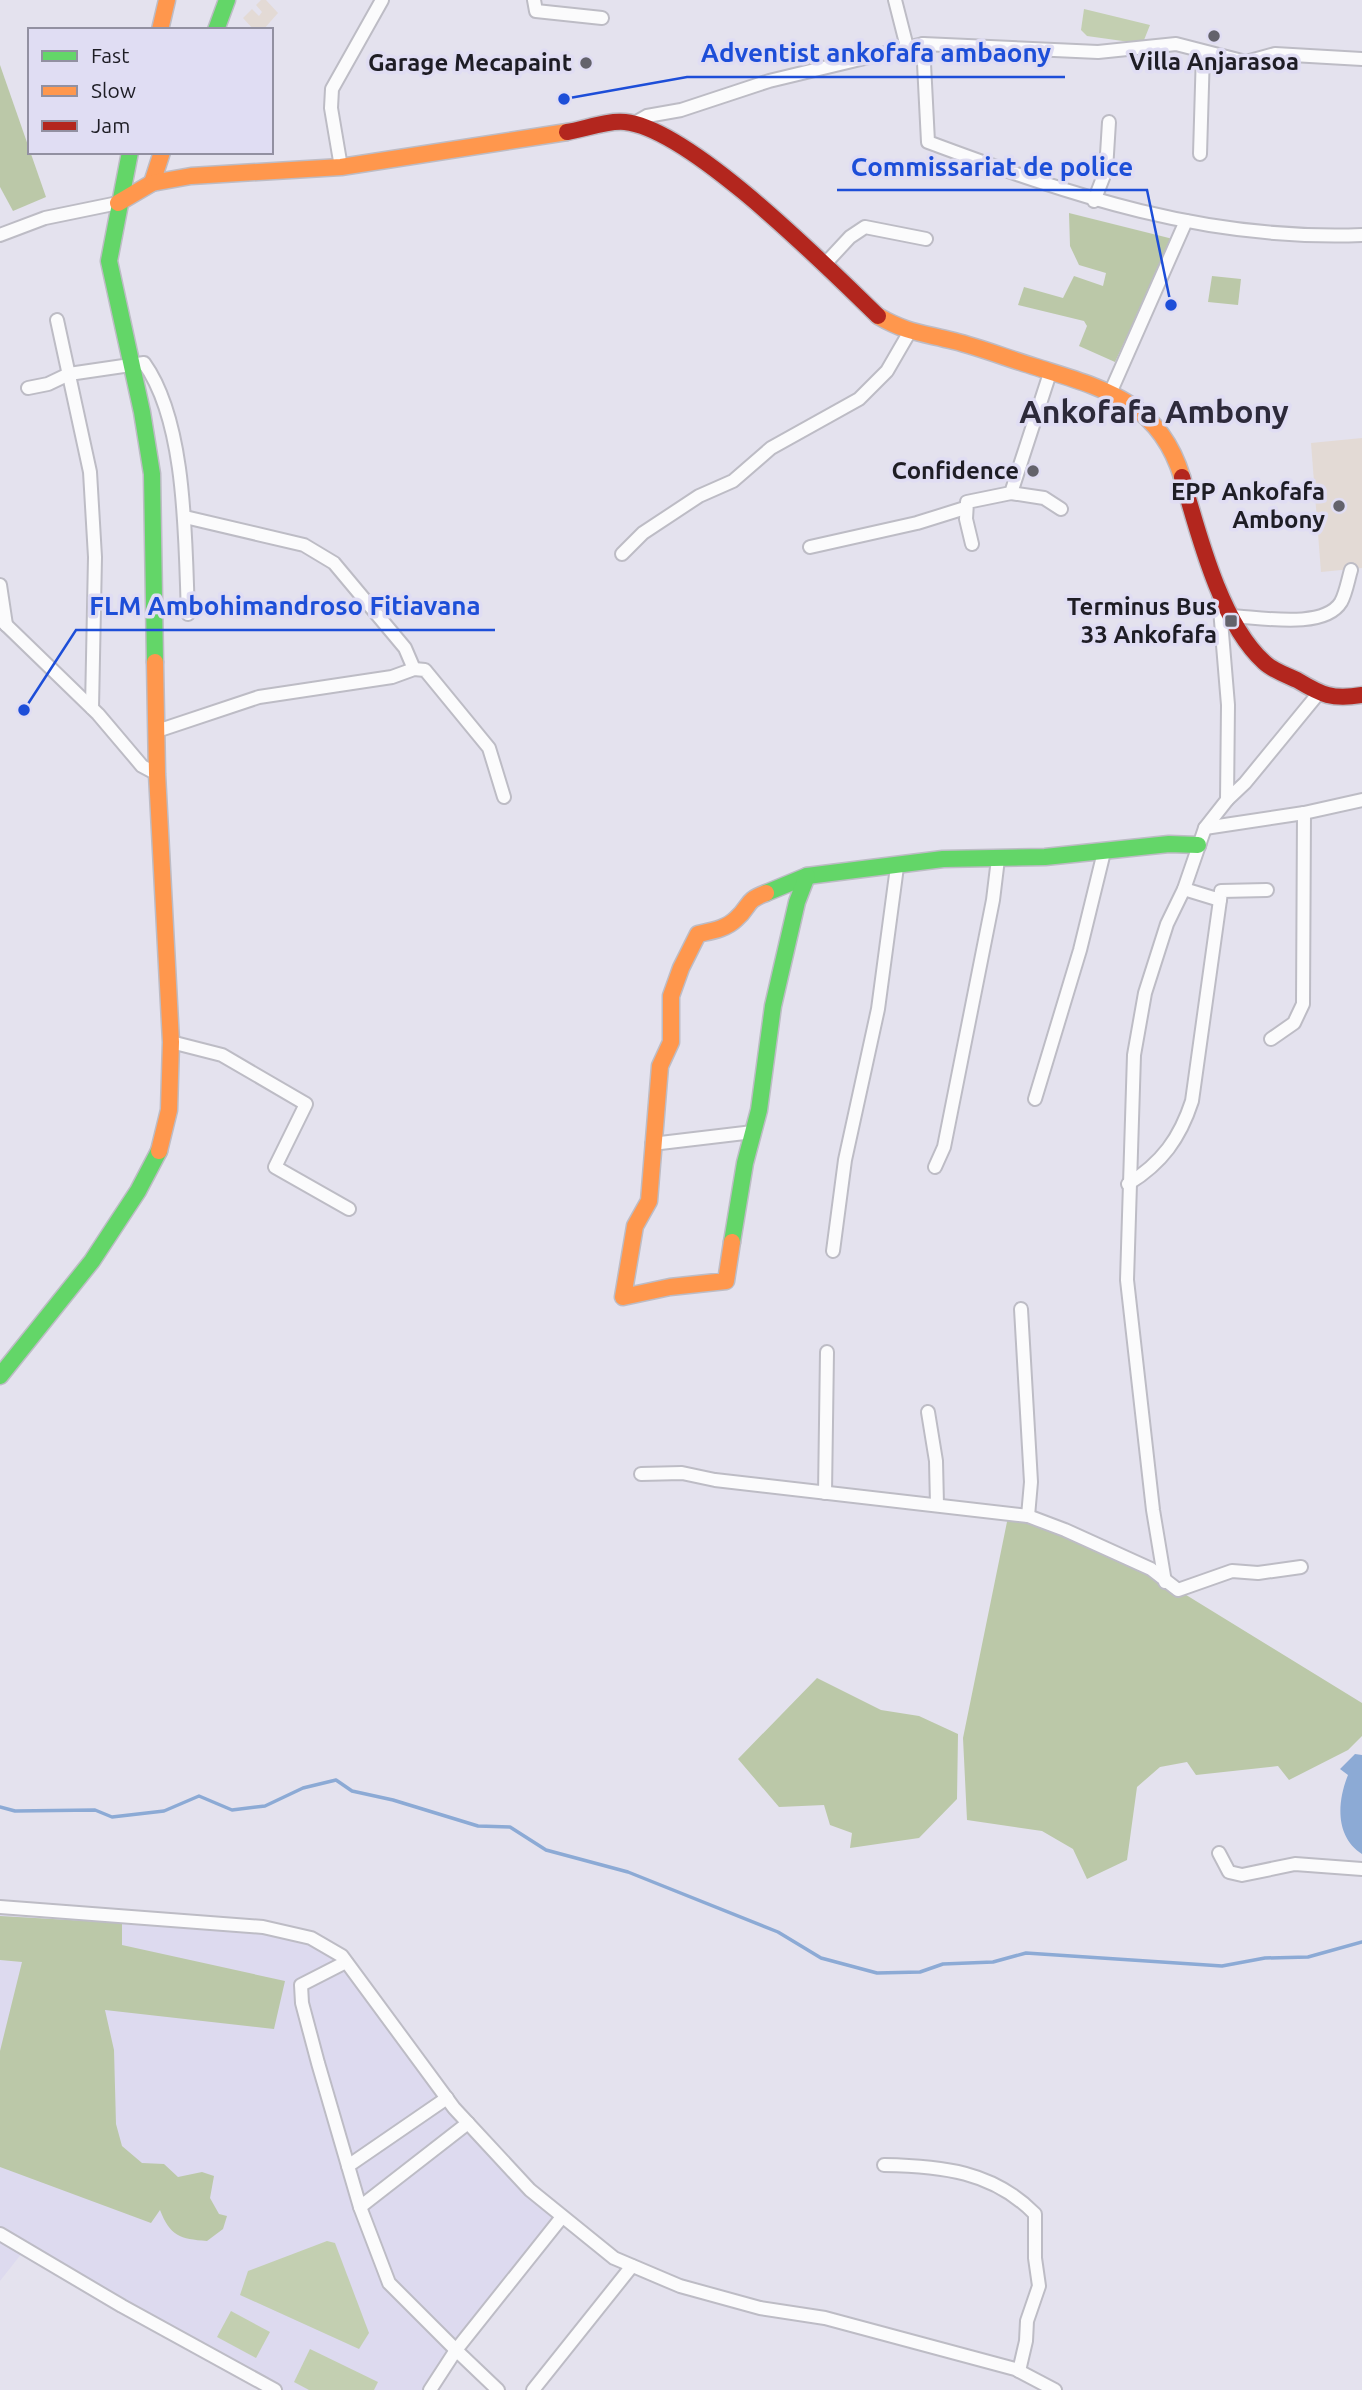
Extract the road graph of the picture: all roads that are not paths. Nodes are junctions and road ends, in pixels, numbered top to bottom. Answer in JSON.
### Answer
{"nodes":[{"id":1,"x":167,"y":0,"type":"edge"},
{"id":2,"x":227,"y":0,"type":"edge"},
{"id":3,"x":382,"y":0,"type":"edge"},
{"id":4,"x":534,"y":0,"type":"edge"},
{"id":5,"x":895,"y":0,"type":"edge"},
{"id":6,"x":602,"y":18,"type":"dead end"},
{"id":7,"x":160,"y":28,"type":"edge"},
{"id":8,"x":217,"y":28,"type":"edge"},
{"id":9,"x":923,"y":44,"type":"junction"},
{"id":10,"x":907,"y":47,"type":"junction"},
{"id":11,"x":1203,"y":52,"type":"junction"},
{"id":12,"x":1362,"y":59,"type":"edge"},
{"id":13,"x":1109,"y":122,"type":"dead end"},
{"id":14,"x":634,"y":124,"type":"junction"},
{"id":15,"x":130,"y":154,"type":"edge"},
{"id":16,"x":161,"y":154,"type":"edge"},
{"id":17,"x":1200,"y":154,"type":"dead end"},
{"id":18,"x":341,"y":167,"type":"junction"},
{"id":19,"x":152,"y":183,"type":"junction"},
{"id":20,"x":1094,"y":201,"type":"junction"},
{"id":21,"x":118,"y":203,"type":"junction"},
{"id":22,"x":1186,"y":221,"type":"junction"},
{"id":23,"x":0,"y":235,"type":"edge"},
{"id":24,"x":1362,"y":235,"type":"edge"},
{"id":25,"x":926,"y":239,"type":"dead end"},
{"id":26,"x":824,"y":265,"type":"junction"},
{"id":27,"x":57,"y":320,"type":"dead end"},
{"id":28,"x":909,"y":333,"type":"junction"},
{"id":29,"x":132,"y":365,"type":"junction"},
{"id":30,"x":1050,"y":373,"type":"junction"},
{"id":31,"x":69,"y":374,"type":"junction"},
{"id":32,"x":28,"y":388,"type":"dead end"},
{"id":33,"x":1111,"y":391,"type":"junction"},
{"id":34,"x":1011,"y":493,"type":"junction"},
{"id":35,"x":965,"y":508,"type":"junction"},
{"id":36,"x":1061,"y":509,"type":"dead end"},
{"id":37,"x":185,"y":517,"type":"junction"},
{"id":38,"x":972,"y":544,"type":"dead end"},
{"id":39,"x":810,"y":547,"type":"dead end"},
{"id":40,"x":622,"y":554,"type":"dead end"},
{"id":41,"x":1351,"y":570,"type":"dead end"},
{"id":42,"x":0,"y":585,"type":"edge"},
{"id":43,"x":1218,"y":586,"type":"junction"},
{"id":44,"x":188,"y":614,"type":"dead end"},
{"id":45,"x":1230,"y":616,"type":"junction"},
{"id":46,"x":3,"y":622,"type":"edge"},
{"id":47,"x":414,"y":669,"type":"junction"},
{"id":48,"x":1318,"y":694,"type":"junction"},
{"id":49,"x":1362,"y":695,"type":"edge"},
{"id":50,"x":92,"y":708,"type":"junction"},
{"id":51,"x":157,"y":731,"type":"junction"},
{"id":52,"x":157,"y":774,"type":"junction"},
{"id":53,"x":504,"y":797,"type":"dead end"},
{"id":54,"x":1227,"y":800,"type":"junction"},
{"id":55,"x":1362,"y":800,"type":"edge"},
{"id":56,"x":1304,"y":813,"type":"junction"},
{"id":57,"x":1205,"y":828,"type":"junction"},
{"id":58,"x":1198,"y":845,"type":"junction"},
{"id":59,"x":1104,"y":852,"type":"junction"},
{"id":60,"x":998,"y":859,"type":"junction"},
{"id":61,"x":897,"y":867,"type":"junction"},
{"id":62,"x":807,"y":876,"type":"junction"},
{"id":63,"x":1184,"y":889,"type":"junction"},
{"id":64,"x":1267,"y":890,"type":"dead end"},
{"id":65,"x":1220,"y":900,"type":"junction"},
{"id":66,"x":1271,"y":1039,"type":"dead end"},
{"id":67,"x":171,"y":1042,"type":"junction"},
{"id":68,"x":1035,"y":1099,"type":"dead end"},
{"id":69,"x":753,"y":1132,"type":"junction"},
{"id":70,"x":652,"y":1144,"type":"junction"},
{"id":71,"x":935,"y":1167,"type":"dead end"},
{"id":72,"x":1128,"y":1184,"type":"junction"},
{"id":73,"x":349,"y":1209,"type":"dead end"},
{"id":74,"x":833,"y":1251,"type":"dead end"},
{"id":75,"x":1021,"y":1310,"type":"dead end"},
{"id":76,"x":827,"y":1352,"type":"dead end"},
{"id":77,"x":0,"y":1376,"type":"edge"},
{"id":78,"x":928,"y":1412,"type":"dead end"},
{"id":79,"x":641,"y":1474,"type":"dead end"},
{"id":80,"x":825,"y":1493,"type":"junction"},
{"id":81,"x":937,"y":1505,"type":"junction"},
{"id":82,"x":1028,"y":1516,"type":"junction"},
{"id":83,"x":1301,"y":1567,"type":"dead end"},
{"id":84,"x":1165,"y":1582,"type":"junction"},
{"id":85,"x":1219,"y":1853,"type":"dead end"},
{"id":86,"x":1362,"y":1869,"type":"edge"},
{"id":87,"x":0,"y":1907,"type":"edge"},
{"id":88,"x":346,"y":1962,"type":"junction"},
{"id":89,"x":447,"y":2098,"type":"junction"},
{"id":90,"x":468,"y":2123,"type":"junction"},
{"id":91,"x":884,"y":2165,"type":"dead end"},
{"id":92,"x":348,"y":2166,"type":"junction"},
{"id":93,"x":360,"y":2207,"type":"junction"},
{"id":94,"x":562,"y":2217,"type":"junction"},
{"id":95,"x":0,"y":2234,"type":"edge"},
{"id":96,"x":632,"y":2266,"type":"junction"},
{"id":97,"x":456,"y":2350,"type":"junction"},
{"id":98,"x":1019,"y":2371,"type":"junction"},
{"id":99,"x":275,"y":2390,"type":"edge"},
{"id":100,"x":430,"y":2390,"type":"edge"},
{"id":101,"x":498,"y":2390,"type":"edge"},
{"id":102,"x":534,"y":2390,"type":"edge"},
{"id":103,"x":1055,"y":2390,"type":"edge"}],
"edges":[{"from":1,"to":7,"type":"street"},
{"from":2,"to":8,"type":"street"},
{"from":3,"to":18,"type":"street"},
{"from":4,"to":6,"type":"street"},
{"from":5,"to":10,"type":"street"},
{"from":9,"to":10,"type":"street"},
{"from":9,"to":11,"type":"street"},
{"from":9,"to":20,"type":"street"},
{"from":10,"to":14,"type":"street"},
{"from":11,"to":12,"type":"street"},
{"from":11,"to":17,"type":"street"},
{"from":13,"to":20,"type":"street"},
{"from":14,"to":18,"type":"street"},
{"from":14,"to":26,"type":"street"},
{"from":15,"to":21,"type":"street"},
{"from":16,"to":19,"type":"street"},
{"from":18,"to":19,"type":"street"},
{"from":19,"to":21,"type":"street"},
{"from":20,"to":22,"type":"street"},
{"from":21,"to":23,"type":"street"},
{"from":21,"to":29,"type":"street"},
{"from":22,"to":24,"type":"street"},
{"from":22,"to":33,"type":"street"},
{"from":25,"to":26,"type":"street"},
{"from":26,"to":28,"type":"street"},
{"from":27,"to":31,"type":"street"},
{"from":28,"to":30,"type":"street"},
{"from":28,"to":40,"type":"street"},
{"from":29,"to":31,"type":"street"},
{"from":29,"to":37,"type":"street"},
{"from":29,"to":51,"type":"street"},
{"from":30,"to":33,"type":"street"},
{"from":30,"to":34,"type":"street"},
{"from":31,"to":32,"type":"street"},
{"from":31,"to":50,"type":"street"},
{"from":33,"to":43,"type":"street"},
{"from":34,"to":35,"type":"street"},
{"from":34,"to":36,"type":"street"},
{"from":35,"to":38,"type":"street"},
{"from":35,"to":39,"type":"street"},
{"from":37,"to":44,"type":"street"},
{"from":37,"to":47,"type":"street"},
{"from":41,"to":45,"type":"street"},
{"from":42,"to":46,"type":"street"},
{"from":43,"to":45,"type":"street"},
{"from":43,"to":54,"type":"street"},
{"from":45,"to":48,"type":"street"},
{"from":46,"to":50,"type":"street"},
{"from":47,"to":51,"type":"street"},
{"from":47,"to":53,"type":"street"},
{"from":48,"to":49,"type":"street"},
{"from":48,"to":54,"type":"street"},
{"from":50,"to":52,"type":"street"},
{"from":51,"to":52,"type":"street"},
{"from":52,"to":67,"type":"street"},
{"from":54,"to":57,"type":"street"},
{"from":55,"to":56,"type":"street"},
{"from":56,"to":57,"type":"street"},
{"from":56,"to":66,"type":"street"},
{"from":57,"to":58,"type":"street"},
{"from":58,"to":59,"type":"street"},
{"from":58,"to":63,"type":"street"},
{"from":59,"to":60,"type":"street"},
{"from":59,"to":68,"type":"street"},
{"from":60,"to":61,"type":"street"},
{"from":60,"to":71,"type":"street"},
{"from":61,"to":62,"type":"street"},
{"from":61,"to":74,"type":"street"},
{"from":62,"to":69,"type":"street"},
{"from":62,"to":70,"type":"street"},
{"from":63,"to":65,"type":"street"},
{"from":63,"to":72,"type":"street"},
{"from":64,"to":65,"type":"street"},
{"from":65,"to":72,"type":"street"},
{"from":67,"to":73,"type":"street"},
{"from":67,"to":77,"type":"street"},
{"from":69,"to":70,"type":"street"},
{"from":69,"to":70,"type":"street"},
{"from":72,"to":84,"type":"street"},
{"from":75,"to":82,"type":"street"},
{"from":76,"to":80,"type":"street"},
{"from":78,"to":81,"type":"street"},
{"from":79,"to":80,"type":"street"},
{"from":80,"to":81,"type":"street"},
{"from":81,"to":82,"type":"street"},
{"from":82,"to":84,"type":"street"},
{"from":83,"to":84,"type":"street"},
{"from":85,"to":86,"type":"street"},
{"from":87,"to":88,"type":"street"},
{"from":88,"to":89,"type":"street"},
{"from":88,"to":92,"type":"street"},
{"from":89,"to":90,"type":"street"},
{"from":89,"to":92,"type":"street"},
{"from":90,"to":93,"type":"street"},
{"from":90,"to":94,"type":"street"},
{"from":91,"to":98,"type":"street"},
{"from":92,"to":93,"type":"street"},
{"from":93,"to":97,"type":"street"},
{"from":94,"to":96,"type":"street"},
{"from":94,"to":97,"type":"street"},
{"from":95,"to":99,"type":"street"},
{"from":96,"to":98,"type":"street"},
{"from":96,"to":102,"type":"street"},
{"from":97,"to":100,"type":"street"},
{"from":97,"to":101,"type":"street"},
{"from":98,"to":103,"type":"street"}]}
